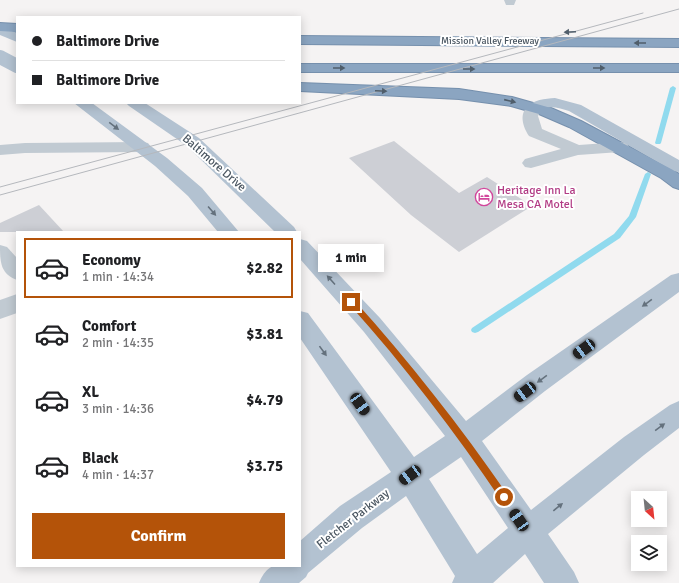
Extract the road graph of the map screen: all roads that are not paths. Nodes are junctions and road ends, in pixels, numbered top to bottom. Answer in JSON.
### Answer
{"nodes":[{"id":1,"x":16,"y":28,"type":"edge"},
{"id":2,"x":0,"y":29,"type":"edge"},
{"id":3,"x":663,"y":30,"type":"dead end"},
{"id":4,"x":16,"y":37,"type":"edge"},
{"id":5,"x":0,"y":38,"type":"edge"},
{"id":6,"x":16,"y":38,"type":"edge"},
{"id":7,"x":301,"y":39,"type":"edge"},
{"id":8,"x":382,"y":41,"type":"junction"},
{"id":9,"x":679,"y":43,"type":"edge"},
{"id":10,"x":0,"y":57,"type":"edge"},
{"id":11,"x":0,"y":65,"type":"edge"},
{"id":12,"x":16,"y":65,"type":"edge"},
{"id":13,"x":16,"y":66,"type":"edge"},
{"id":14,"x":301,"y":68,"type":"edge"},
{"id":15,"x":679,"y":68,"type":"edge"},
{"id":16,"x":301,"y":87,"type":"edge"},
{"id":17,"x":84,"y":104,"type":"edge"},
{"id":18,"x":135,"y":104,"type":"edge"},
{"id":19,"x":535,"y":108,"type":"junction"},
{"id":20,"x":536,"y":132,"type":"junction"},
{"id":21,"x":159,"y":139,"type":"junction"},
{"id":22,"x":620,"y":148,"type":"junction"},
{"id":23,"x":0,"y":150,"type":"edge"},
{"id":24,"x":577,"y":150,"type":"junction"},
{"id":25,"x":679,"y":167,"type":"edge"},
{"id":26,"x":679,"y":183,"type":"edge"},
{"id":27,"x":229,"y":231,"type":"edge"},
{"id":28,"x":286,"y":231,"type":"edge"},
{"id":29,"x":301,"y":247,"type":"edge"},
{"id":30,"x":679,"y":281,"type":"edge"},
{"id":31,"x":16,"y":303,"type":"edge"},
{"id":32,"x":0,"y":310,"type":"edge"},
{"id":33,"x":301,"y":321,"type":"edge"},
{"id":34,"x":679,"y":413,"type":"edge"},
{"id":35,"x":464,"y":439,"type":"junction"},
{"id":36,"x":410,"y":475,"type":"junction"},
{"id":37,"x":527,"y":532,"type":"junction"},
{"id":38,"x":301,"y":561,"type":"edge"},
{"id":39,"x":294,"y":567,"type":"edge"},
{"id":40,"x":473,"y":581,"type":"edge"},
{"id":41,"x":275,"y":583,"type":"edge"},
{"id":42,"x":563,"y":583,"type":"edge"}],
"edges":[{"from":1,"to":2,"type":"highway"},
{"from":2,"to":4,"type":"main road"},
{"from":3,"to":8,"type":"highway","one_way":true},
{"from":5,"to":6,"type":"highway"},
{"from":7,"to":8,"type":"highway","name":"Mission Valley Freeway"},
{"from":9,"to":8,"type":"highway","name":"Mission Valley Freeway","one_way":true},
{"from":10,"to":12,"type":"main road","bridge":true},
{"from":11,"to":13,"type":"highway"},
{"from":14,"to":15,"type":"highway","one_way":true},
{"from":16,"to":19,"type":"highway","one_way":true},
{"from":17,"to":21,"type":"main road","name":"Baltimore Drive","one_way":true},
{"from":18,"to":21,"type":"main road","name":"Baltimore Drive"},
{"from":19,"to":20,"type":"lane"},
{"from":19,"to":22,"type":"highway"},
{"from":19,"to":25,"type":"main road"},
{"from":20,"to":24,"type":"lane"},
{"from":20,"to":24,"type":"lane"},
{"from":21,"to":23,"type":"lane"},
{"from":21,"to":27,"type":"main road","name":"Baltimore Drive","one_way":true},
{"from":21,"to":28,"type":"main road","name":"Baltimore Drive"},
{"from":22,"to":24,"type":"lane"},
{"from":22,"to":26,"type":"highway"},
{"from":35,"to":29,"type":"main road","one_way":true},
{"from":30,"to":35,"type":"main road","name":"Fletcher Parkway","one_way":true},
{"from":31,"to":32,"type":"lane"},
{"from":33,"to":36,"type":"main road","one_way":true},
{"from":37,"to":34,"type":"main road","one_way":true},
{"from":35,"to":36,"type":"main road","name":"Fletcher Parkway"},
{"from":35,"to":37,"type":"main road"},
{"from":36,"to":38,"type":"main road","name":"Fletcher Parkway"},
{"from":36,"to":40,"type":"main road"},
{"from":37,"to":40,"type":"main road"},
{"from":37,"to":42,"type":"main road"},
{"from":39,"to":41,"type":"main road"}]}
